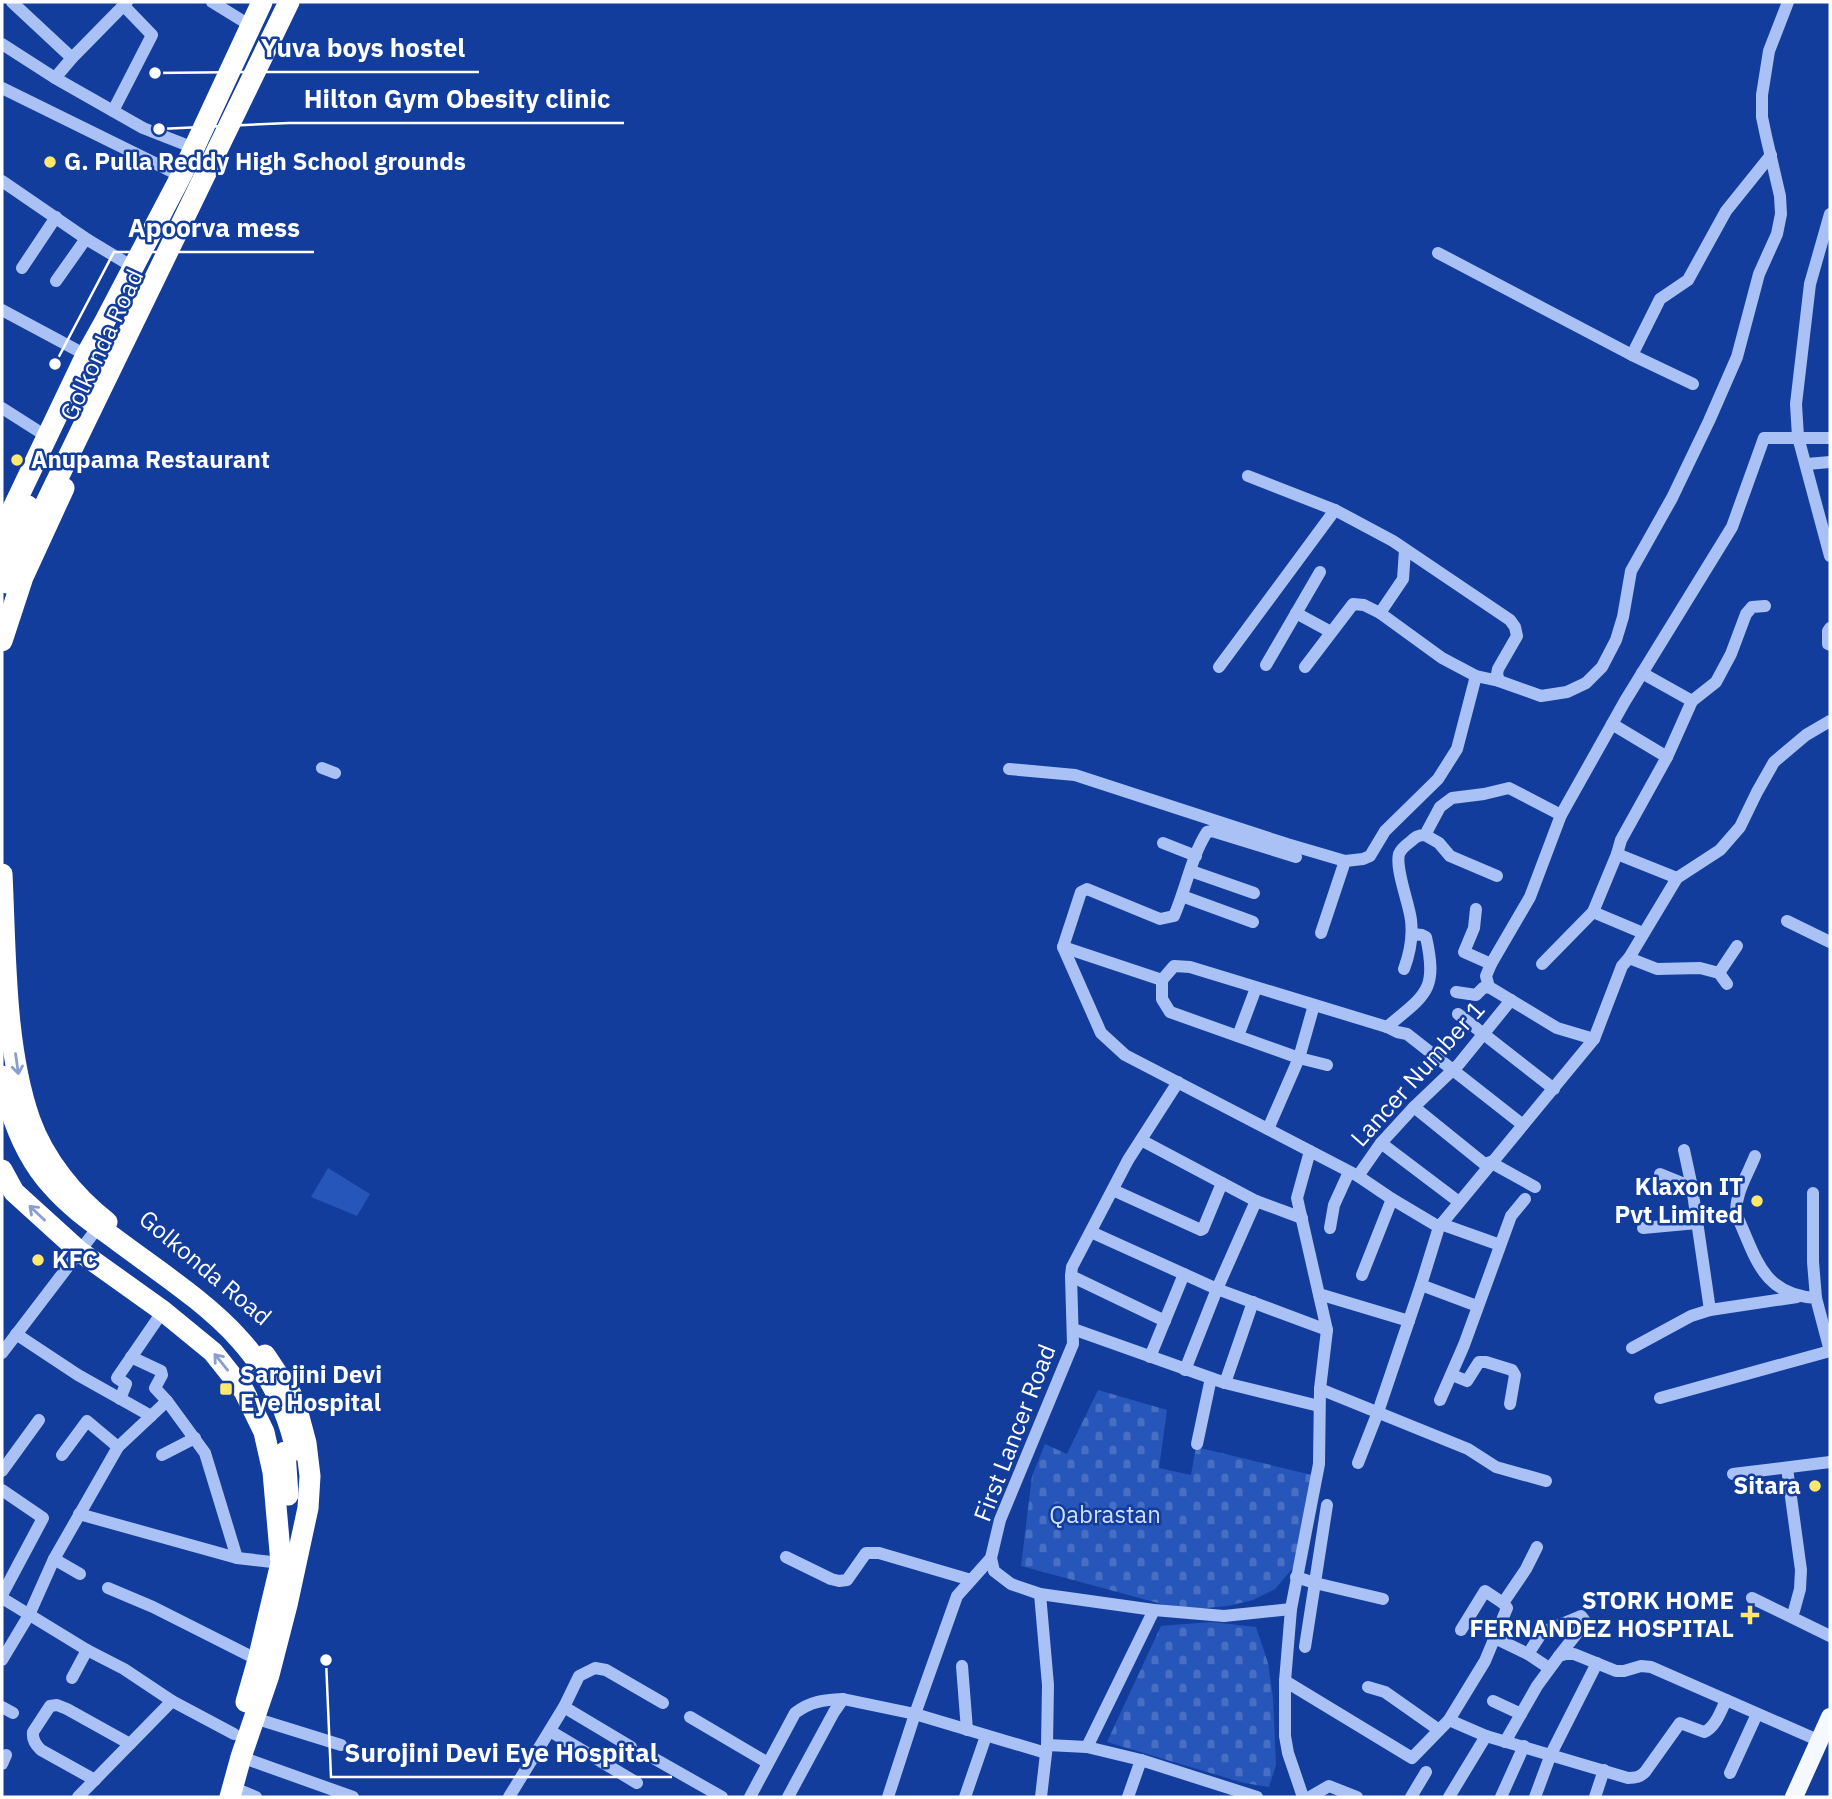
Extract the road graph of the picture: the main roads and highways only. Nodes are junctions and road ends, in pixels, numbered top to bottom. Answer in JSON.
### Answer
{"nodes":[{"id":1,"x":262,"y":2,"type":"edge"},
{"id":2,"x":274,"y":2,"type":"edge"},
{"id":3,"x":289,"y":2,"type":"edge"},
{"id":4,"x":301,"y":2,"type":"edge"},
{"id":5,"x":151,"y":231,"type":"junction"},
{"id":6,"x":178,"y":246,"type":"junction"},
{"id":7,"x":2,"y":531,"type":"edge"},
{"id":8,"x":2,"y":561,"type":"edge"},
{"id":9,"x":2,"y":595,"type":"edge"},
{"id":10,"x":2,"y":641,"type":"edge"},
{"id":11,"x":2,"y":874,"type":"edge"},
{"id":12,"x":2,"y":1076,"type":"edge"},
{"id":13,"x":2,"y":1125,"type":"edge"},
{"id":14,"x":5,"y":1184,"type":"edge"},
{"id":15,"x":112,"y":1225,"type":"junction"},
{"id":16,"x":87,"y":1256,"type":"junction"},
{"id":17,"x":290,"y":1451,"type":"junction"},
{"id":18,"x":289,"y":1561,"type":"junction"},
{"id":19,"x":1830,"y":1717,"type":"edge"},
{"id":20,"x":1825,"y":1743,"type":"edge"},
{"id":21,"x":226,"y":1794,"type":"edge"},
{"id":22,"x":1802,"y":1796,"type":"edge"}],
"edges":[{"from":1,"to":5,"type":"highway","name":"Golkonda Road"},
{"from":2,"to":8,"type":"highway","bridge":true},
{"from":3,"to":9,"type":"highway","bridge":true},
{"from":4,"to":6,"type":"highway","name":"Golkonda Road"},
{"from":5,"to":6,"type":"highway"},
{"from":5,"to":7,"type":"highway","name":"Golkonda Road"},
{"from":6,"to":10,"type":"highway","name":"Golkonda Road"},
{"from":11,"to":15,"type":"highway","name":"Golkonda Road","one_way":true},
{"from":12,"to":17,"type":"highway","bridge":true},
{"from":13,"to":17,"type":"highway"},
{"from":16,"to":14,"type":"highway","name":"Golkonda Road","one_way":true},
{"from":15,"to":16,"type":"highway"},
{"from":15,"to":18,"type":"highway","name":"Golkonda Road"},
{"from":18,"to":16,"type":"highway","name":"Golkonda Road","one_way":true},
{"from":17,"to":18,"type":"highway"},
{"from":18,"to":21,"type":"highway","name":"Golkonda Road"},
{"from":18,"to":21,"type":"highway","name":"Golkonda Road"},
{"from":19,"to":20,"type":"main road"},
{"from":20,"to":22,"type":"main road"}]}
